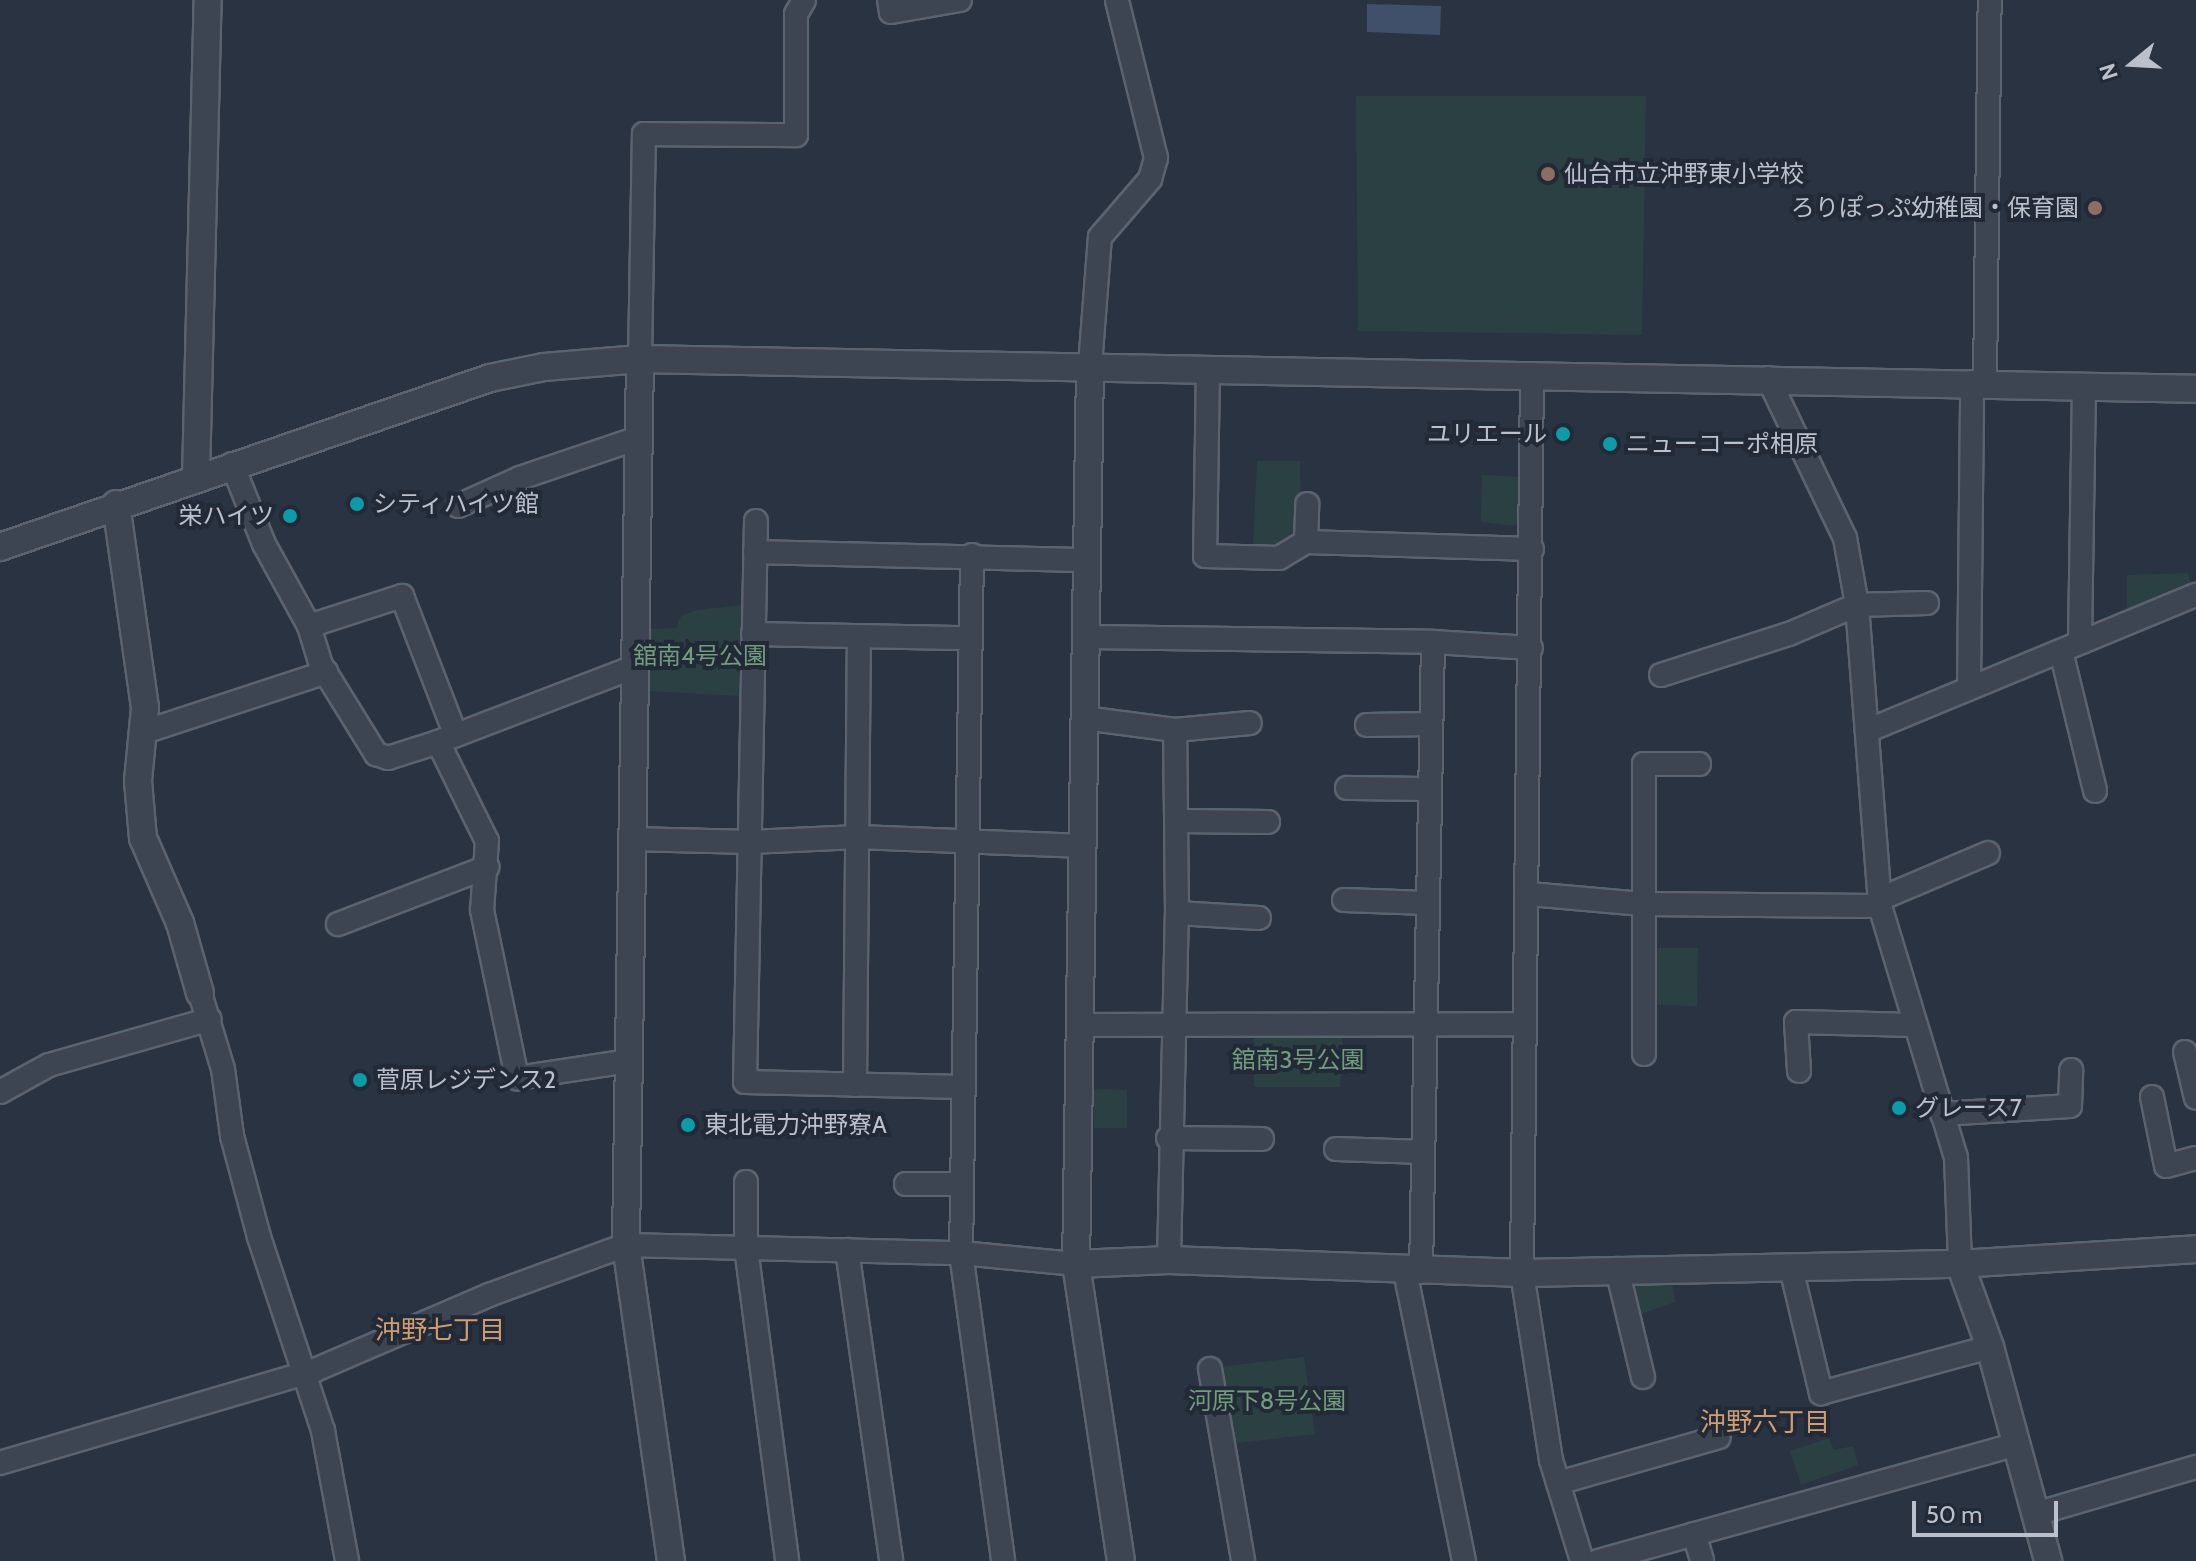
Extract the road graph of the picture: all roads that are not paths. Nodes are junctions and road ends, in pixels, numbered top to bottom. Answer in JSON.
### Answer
{"nodes":[{"id":1,"x":208,"y":0,"type":"edge"},
{"id":2,"x":804,"y":0,"type":"edge"},
{"id":3,"x":889,"y":0,"type":"edge"},
{"id":4,"x":960,"y":0,"type":"edge"},
{"id":5,"x":1117,"y":0,"type":"edge"},
{"id":6,"x":1990,"y":0,"type":"edge"},
{"id":7,"x":640,"y":359,"type":"junction"},
{"id":8,"x":1090,"y":366,"type":"junction"},
{"id":9,"x":1208,"y":369,"type":"junction"},
{"id":10,"x":1532,"y":374,"type":"junction"},
{"id":11,"x":1768,"y":378,"type":"junction"},
{"id":12,"x":1979,"y":382,"type":"junction"},
{"id":13,"x":2084,"y":385,"type":"junction"},
{"id":14,"x":2196,"y":389,"type":"edge"},
{"id":15,"x":638,"y":438,"type":"junction"},
{"id":16,"x":232,"y":464,"type":"junction"},
{"id":17,"x":196,"y":477,"type":"junction"},
{"id":18,"x":116,"y":504,"type":"junction"},
{"id":19,"x":1307,"y":504,"type":"dead end"},
{"id":20,"x":458,"y":506,"type":"dead end"},
{"id":21,"x":756,"y":521,"type":"dead end"},
{"id":22,"x":1306,"y":542,"type":"junction"},
{"id":23,"x":0,"y":547,"type":"edge"},
{"id":24,"x":1532,"y":549,"type":"junction"},
{"id":25,"x":755,"y":552,"type":"junction"},
{"id":26,"x":972,"y":555,"type":"junction"},
{"id":27,"x":1088,"y":560,"type":"junction"},
{"id":28,"x":2196,"y":595,"type":"edge"},
{"id":29,"x":1927,"y":603,"type":"dead end"},
{"id":30,"x":1857,"y":605,"type":"junction"},
{"id":31,"x":309,"y":626,"type":"junction"},
{"id":32,"x":753,"y":634,"type":"junction"},
{"id":33,"x":859,"y":637,"type":"junction"},
{"id":34,"x":1088,"y":637,"type":"junction"},
{"id":35,"x":969,"y":638,"type":"junction"},
{"id":36,"x":1433,"y":642,"type":"junction"},
{"id":37,"x":2070,"y":646,"type":"junction"},
{"id":38,"x":1531,"y":648,"type":"junction"},
{"id":39,"x":632,"y":668,"type":"junction"},
{"id":40,"x":326,"y":672,"type":"junction"},
{"id":41,"x":1661,"y":675,"type":"dead end"},
{"id":42,"x":1969,"y":688,"type":"junction"},
{"id":43,"x":1084,"y":718,"type":"junction"},
{"id":44,"x":1250,"y":723,"type":"dead end"},
{"id":45,"x":1430,"y":724,"type":"junction"},
{"id":46,"x":1367,"y":725,"type":"dead end"},
{"id":47,"x":1175,"y":730,"type":"junction"},
{"id":48,"x":1867,"y":731,"type":"junction"},
{"id":49,"x":141,"y":733,"type":"junction"},
{"id":50,"x":447,"y":738,"type":"junction"},
{"id":51,"x":1699,"y":764,"type":"dead end"},
{"id":52,"x":1347,"y":788,"type":"dead end"},
{"id":53,"x":1430,"y":789,"type":"junction"},
{"id":54,"x":2095,"y":791,"type":"dead end"},
{"id":55,"x":1177,"y":821,"type":"junction"},
{"id":56,"x":1268,"y":822,"type":"dead end"},
{"id":57,"x":858,"y":837,"type":"junction"},
{"id":58,"x":631,"y":839,"type":"junction"},
{"id":59,"x":750,"y":842,"type":"junction"},
{"id":60,"x":967,"y":843,"type":"junction"},
{"id":61,"x":1084,"y":846,"type":"junction"},
{"id":62,"x":1988,"y":853,"type":"dead end"},
{"id":63,"x":487,"y":867,"type":"junction"},
{"id":64,"x":1529,"y":894,"type":"junction"},
{"id":65,"x":1344,"y":900,"type":"dead end"},
{"id":66,"x":1881,"y":902,"type":"junction"},
{"id":67,"x":1427,"y":903,"type":"junction"},
{"id":68,"x":1643,"y":904,"type":"junction"},
{"id":69,"x":1177,"y":913,"type":"junction"},
{"id":70,"x":1259,"y":918,"type":"dead end"},
{"id":71,"x":338,"y":924,"type":"dead end"},
{"id":72,"x":200,"y":993,"type":"joint"},
{"id":73,"x":210,"y":1019,"type":"junction"},
{"id":74,"x":1171,"y":1024,"type":"junction"},
{"id":75,"x":1425,"y":1024,"type":"junction"},
{"id":76,"x":1522,"y":1024,"type":"junction"},
{"id":77,"x":1078,"y":1025,"type":"junction"},
{"id":78,"x":1915,"y":1025,"type":"junction"},
{"id":79,"x":2185,"y":1052,"type":"dead end"},
{"id":80,"x":1644,"y":1054,"type":"dead end"},
{"id":81,"x":629,"y":1061,"type":"junction"},
{"id":82,"x":2071,"y":1070,"type":"dead end"},
{"id":83,"x":1799,"y":1071,"type":"dead end"},
{"id":84,"x":855,"y":1085,"type":"junction"},
{"id":85,"x":963,"y":1087,"type":"junction"},
{"id":86,"x":0,"y":1092,"type":"edge"},
{"id":87,"x":2152,"y":1097,"type":"dead end"},
{"id":88,"x":2196,"y":1098,"type":"edge"},
{"id":89,"x":1942,"y":1114,"type":"junction"},
{"id":90,"x":1168,"y":1138,"type":"junction"},
{"id":91,"x":1262,"y":1139,"type":"dead end"},
{"id":92,"x":1336,"y":1149,"type":"dead end"},
{"id":93,"x":1423,"y":1152,"type":"junction"},
{"id":94,"x":2196,"y":1158,"type":"edge"},
{"id":95,"x":746,"y":1182,"type":"dead end"},
{"id":96,"x":906,"y":1184,"type":"dead end"},
{"id":97,"x":961,"y":1184,"type":"junction"},
{"id":98,"x":626,"y":1245,"type":"junction"},
{"id":99,"x":746,"y":1248,"type":"junction"},
{"id":100,"x":2196,"y":1249,"type":"edge"},
{"id":101,"x":847,"y":1250,"type":"junction"},
{"id":102,"x":961,"y":1253,"type":"junction"},
{"id":103,"x":1169,"y":1260,"type":"junction"},
{"id":104,"x":1076,"y":1264,"type":"junction"},
{"id":105,"x":1960,"y":1264,"type":"junction"},
{"id":106,"x":1791,"y":1268,"type":"junction"},
{"id":107,"x":1617,"y":1269,"type":"junction"},
{"id":108,"x":1413,"y":1271,"type":"junction"},
{"id":109,"x":1522,"y":1273,"type":"junction"},
{"id":110,"x":1990,"y":1347,"type":"junction"},
{"id":111,"x":1210,"y":1369,"type":"dead end"},
{"id":112,"x":307,"y":1373,"type":"junction"},
{"id":113,"x":1643,"y":1377,"type":"dead end"},
{"id":114,"x":1719,"y":1437,"type":"dead end"},
{"id":115,"x":2016,"y":1444,"type":"junction"},
{"id":116,"x":0,"y":1463,"type":"edge"},
{"id":117,"x":2196,"y":1467,"type":"edge"},
{"id":118,"x":1558,"y":1483,"type":"junction"},
{"id":119,"x":2035,"y":1514,"type":"junction"},
{"id":120,"x":1694,"y":1534,"type":"junction"},
{"id":121,"x":347,"y":1561,"type":"edge"},
{"id":122,"x":671,"y":1561,"type":"edge"},
{"id":123,"x":787,"y":1561,"type":"edge"},
{"id":124,"x":891,"y":1561,"type":"edge"},
{"id":125,"x":1003,"y":1561,"type":"edge"},
{"id":126,"x":1121,"y":1561,"type":"edge"},
{"id":127,"x":1243,"y":1561,"type":"edge"},
{"id":128,"x":1464,"y":1561,"type":"edge"},
{"id":129,"x":1582,"y":1561,"type":"edge"},
{"id":130,"x":1598,"y":1561,"type":"edge"},
{"id":131,"x":1702,"y":1561,"type":"edge"},
{"id":132,"x":2048,"y":1561,"type":"edge"}],
"edges":[{"from":1,"to":17,"type":"street"},
{"from":2,"to":7,"type":"street"},
{"from":3,"to":4,"type":"street"},
{"from":5,"to":8,"type":"street"},
{"from":6,"to":12,"type":"street"},
{"from":7,"to":8,"type":"street"},
{"from":7,"to":15,"type":"street"},
{"from":7,"to":16,"type":"street"},
{"from":8,"to":9,"type":"street"},
{"from":8,"to":27,"type":"street"},
{"from":9,"to":10,"type":"street"},
{"from":9,"to":22,"type":"street"},
{"from":10,"to":11,"type":"street"},
{"from":10,"to":24,"type":"street"},
{"from":11,"to":12,"type":"street"},
{"from":11,"to":30,"type":"street"},
{"from":12,"to":13,"type":"street"},
{"from":12,"to":42,"type":"street"},
{"from":13,"to":14,"type":"street"},
{"from":13,"to":37,"type":"street"},
{"from":15,"to":20,"type":"street"},
{"from":15,"to":39,"type":"street"},
{"from":16,"to":17,"type":"street"},
{"from":16,"to":31,"type":"street"},
{"from":17,"to":18,"type":"street"},
{"from":18,"to":23,"type":"street"},
{"from":18,"to":49,"type":"street"},
{"from":19,"to":22,"type":"street"},
{"from":21,"to":25,"type":"street"},
{"from":22,"to":24,"type":"street"},
{"from":24,"to":38,"type":"street"},
{"from":25,"to":26,"type":"street"},
{"from":25,"to":32,"type":"street"},
{"from":26,"to":27,"type":"street"},
{"from":26,"to":35,"type":"street"},
{"from":27,"to":34,"type":"street"},
{"from":28,"to":37,"type":"street"},
{"from":29,"to":30,"type":"street"},
{"from":30,"to":41,"type":"street"},
{"from":30,"to":48,"type":"street"},
{"from":31,"to":40,"type":"street"},
{"from":31,"to":50,"type":"street"},
{"from":32,"to":33,"type":"street"},
{"from":32,"to":59,"type":"street"},
{"from":33,"to":35,"type":"street"},
{"from":33,"to":57,"type":"street"},
{"from":34,"to":36,"type":"street"},
{"from":34,"to":43,"type":"street"},
{"from":35,"to":60,"type":"street"},
{"from":36,"to":38,"type":"street"},
{"from":36,"to":45,"type":"street"},
{"from":37,"to":42,"type":"street"},
{"from":37,"to":54,"type":"street"},
{"from":38,"to":64,"type":"street"},
{"from":39,"to":50,"type":"street"},
{"from":39,"to":58,"type":"street"},
{"from":40,"to":49,"type":"street"},
{"from":40,"to":50,"type":"street"},
{"from":42,"to":48,"type":"street"},
{"from":43,"to":47,"type":"street"},
{"from":43,"to":61,"type":"street"},
{"from":44,"to":47,"type":"street"},
{"from":45,"to":46,"type":"street"},
{"from":45,"to":53,"type":"street"},
{"from":47,"to":55,"type":"street"},
{"from":48,"to":66,"type":"street"},
{"from":49,"to":72,"type":"street"},
{"from":50,"to":63,"type":"street"},
{"from":51,"to":68,"type":"street"},
{"from":52,"to":53,"type":"street"},
{"from":53,"to":67,"type":"street"},
{"from":55,"to":56,"type":"street"},
{"from":55,"to":69,"type":"street"},
{"from":57,"to":59,"type":"street"},
{"from":57,"to":60,"type":"street"},
{"from":57,"to":84,"type":"street"},
{"from":58,"to":59,"type":"street"},
{"from":58,"to":81,"type":"street"},
{"from":59,"to":84,"type":"street"},
{"from":60,"to":61,"type":"street"},
{"from":60,"to":85,"type":"street"},
{"from":61,"to":77,"type":"street"},
{"from":62,"to":66,"type":"street"},
{"from":63,"to":71,"type":"street"},
{"from":63,"to":81,"type":"street"},
{"from":64,"to":68,"type":"street"},
{"from":64,"to":76,"type":"street"},
{"from":65,"to":67,"type":"street"},
{"from":66,"to":68,"type":"street"},
{"from":66,"to":78,"type":"street"},
{"from":67,"to":75,"type":"street"},
{"from":68,"to":80,"type":"street"},
{"from":69,"to":70,"type":"street"},
{"from":69,"to":74,"type":"street"},
{"from":72,"to":73,"type":"street"},
{"from":73,"to":86,"type":"street"},
{"from":73,"to":112,"type":"street"},
{"from":74,"to":75,"type":"street"},
{"from":74,"to":77,"type":"street"},
{"from":74,"to":90,"type":"street"},
{"from":75,"to":76,"type":"street"},
{"from":75,"to":93,"type":"street"},
{"from":76,"to":109,"type":"street"},
{"from":77,"to":104,"type":"street"},
{"from":78,"to":83,"type":"street"},
{"from":78,"to":89,"type":"street"},
{"from":79,"to":88,"type":"street"},
{"from":81,"to":98,"type":"street"},
{"from":82,"to":89,"type":"street"},
{"from":84,"to":85,"type":"street"},
{"from":85,"to":97,"type":"street"},
{"from":87,"to":94,"type":"street"},
{"from":89,"to":105,"type":"street"},
{"from":90,"to":91,"type":"street"},
{"from":90,"to":103,"type":"street"},
{"from":92,"to":93,"type":"street"},
{"from":93,"to":108,"type":"street"},
{"from":95,"to":99,"type":"street"},
{"from":96,"to":97,"type":"street"},
{"from":97,"to":102,"type":"street"},
{"from":98,"to":99,"type":"street"},
{"from":98,"to":112,"type":"street"},
{"from":98,"to":122,"type":"street"},
{"from":99,"to":101,"type":"street"},
{"from":99,"to":123,"type":"street"},
{"from":100,"to":105,"type":"street"},
{"from":101,"to":102,"type":"street"},
{"from":101,"to":124,"type":"street"},
{"from":102,"to":104,"type":"street"},
{"from":102,"to":125,"type":"street"},
{"from":103,"to":104,"type":"street"},
{"from":103,"to":108,"type":"street"},
{"from":104,"to":126,"type":"street"},
{"from":105,"to":106,"type":"street"},
{"from":105,"to":110,"type":"street"},
{"from":106,"to":107,"type":"street"},
{"from":106,"to":110,"type":"street"},
{"from":107,"to":109,"type":"street"},
{"from":107,"to":113,"type":"street"},
{"from":108,"to":109,"type":"street"},
{"from":108,"to":128,"type":"street"},
{"from":109,"to":118,"type":"street"},
{"from":110,"to":115,"type":"street"},
{"from":111,"to":127,"type":"street"},
{"from":112,"to":116,"type":"street"},
{"from":112,"to":121,"type":"street"},
{"from":114,"to":118,"type":"street"},
{"from":115,"to":119,"type":"street"},
{"from":115,"to":120,"type":"street"},
{"from":117,"to":119,"type":"street"},
{"from":118,"to":129,"type":"street"},
{"from":119,"to":132,"type":"street"},
{"from":120,"to":130,"type":"street"},
{"from":120,"to":131,"type":"street"}]}
